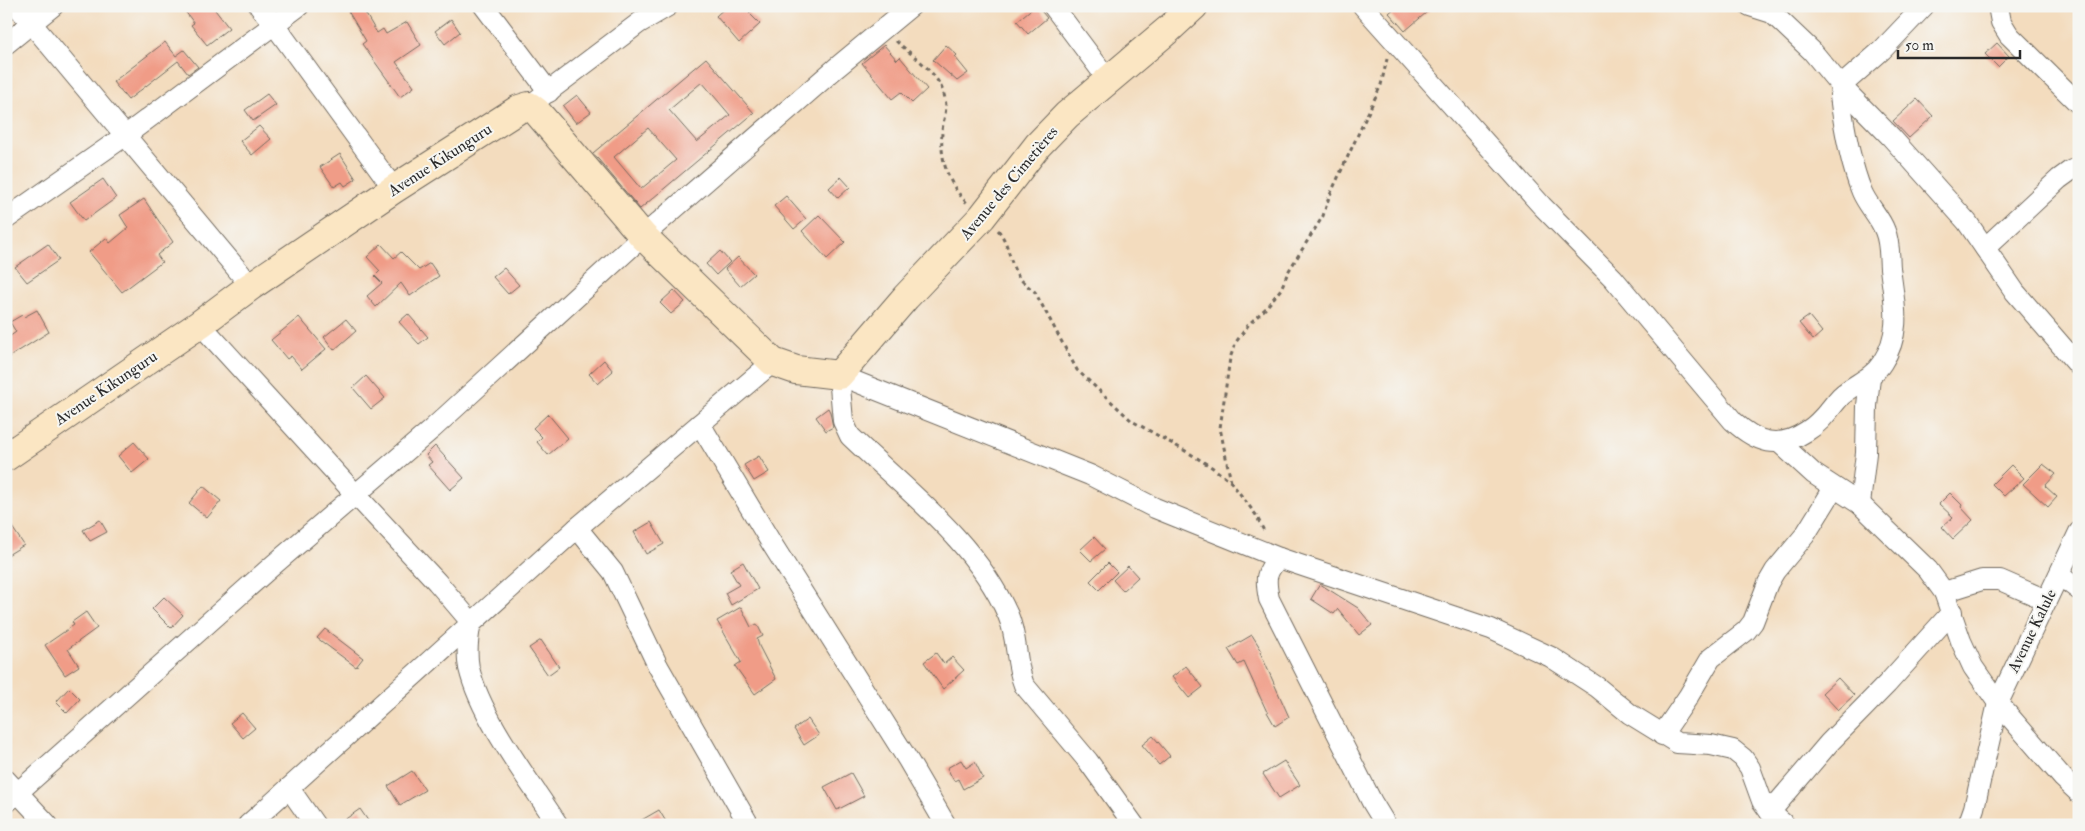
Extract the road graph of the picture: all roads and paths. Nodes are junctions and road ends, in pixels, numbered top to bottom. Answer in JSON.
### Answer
{"nodes":[{"id":1,"x":17,"y":6,"type":"edge"},
{"id":2,"x":53,"y":6,"type":"edge"},
{"id":3,"x":258,"y":6,"type":"edge"},
{"id":4,"x":299,"y":6,"type":"edge"},
{"id":5,"x":484,"y":6,"type":"edge"},
{"id":6,"x":668,"y":6,"type":"edge"},
{"id":7,"x":1053,"y":6,"type":"edge"},
{"id":8,"x":1194,"y":6,"type":"edge"},
{"id":9,"x":1362,"y":6,"type":"edge"},
{"id":10,"x":1750,"y":6,"type":"edge"},
{"id":11,"x":1924,"y":6,"type":"edge"},
{"id":12,"x":1998,"y":6,"type":"edge"},
{"id":13,"x":905,"y":11,"type":"edge"},
{"id":14,"x":32,"y":24,"type":"junction"},
{"id":15,"x":274,"y":24,"type":"junction"},
{"id":16,"x":1390,"y":34,"type":"junction"},
{"id":17,"x":6,"y":44,"type":"edge"},
{"id":18,"x":1109,"y":81,"type":"junction"},
{"id":19,"x":1841,"y":86,"type":"junction"},
{"id":20,"x":539,"y":99,"type":"junction"},
{"id":21,"x":2079,"y":104,"type":"edge"},
{"id":22,"x":126,"y":135,"type":"junction"},
{"id":23,"x":2079,"y":167,"type":"edge"},
{"id":24,"x":394,"y":189,"type":"junction"},
{"id":25,"x":982,"y":217,"type":"junction"},
{"id":26,"x":6,"y":219,"type":"edge"},
{"id":27,"x":643,"y":236,"type":"junction"},
{"id":28,"x":1985,"y":248,"type":"junction"},
{"id":29,"x":251,"y":286,"type":"junction"},
{"id":30,"x":200,"y":324,"type":"junction"},
{"id":31,"x":774,"y":362,"type":"junction"},
{"id":32,"x":2079,"y":366,"type":"edge"},
{"id":33,"x":839,"y":375,"type":"junction"},
{"id":34,"x":1870,"y":376,"type":"junction"},
{"id":35,"x":700,"y":424,"type":"junction"},
{"id":36,"x":1780,"y":443,"type":"junction"},
{"id":37,"x":6,"y":457,"type":"edge"},
{"id":38,"x":1231,"y":482,"type":"junction"},
{"id":39,"x":1834,"y":488,"type":"junction"},
{"id":40,"x":356,"y":496,"type":"junction"},
{"id":41,"x":1860,"y":504,"type":"junction"},
{"id":42,"x":577,"y":528,"type":"junction"},
{"id":43,"x":2079,"y":532,"type":"edge"},
{"id":44,"x":1279,"y":558,"type":"junction"},
{"id":45,"x":2059,"y":575,"type":"junction"},
{"id":46,"x":2079,"y":590,"type":"edge"},
{"id":47,"x":1944,"y":592,"type":"junction"},
{"id":48,"x":2046,"y":600,"type":"junction"},
{"id":49,"x":1952,"y":612,"type":"junction"},
{"id":50,"x":471,"y":622,"type":"junction"},
{"id":51,"x":1998,"y":703,"type":"junction"},
{"id":52,"x":1662,"y":735,"type":"junction"},
{"id":53,"x":289,"y":788,"type":"junction"},
{"id":54,"x":11,"y":792,"type":"edge"},
{"id":55,"x":2079,"y":793,"type":"edge"},
{"id":56,"x":1777,"y":818,"type":"edge"},
{"id":57,"x":1973,"y":819,"type":"edge"},
{"id":58,"x":48,"y":825,"type":"edge"},
{"id":59,"x":248,"y":825,"type":"edge"},
{"id":60,"x":314,"y":825,"type":"edge"},
{"id":61,"x":558,"y":825,"type":"edge"},
{"id":62,"x":749,"y":825,"type":"edge"},
{"id":63,"x":946,"y":825,"type":"edge"},
{"id":64,"x":1134,"y":825,"type":"edge"},
{"id":65,"x":1386,"y":825,"type":"edge"}],
"edges":[{"from":1,"to":14,"type":"street"},
{"from":2,"to":14,"type":"street"},
{"from":3,"to":15,"type":"street"},
{"from":4,"to":15,"type":"street"},
{"from":5,"to":20,"type":"street"},
{"from":6,"to":20,"type":"street"},
{"from":7,"to":18,"type":"street"},
{"from":8,"to":18,"type":"street","name":"Avenue des Cimetières"},
{"from":9,"to":16,"type":"street"},
{"from":10,"to":19,"type":"street"},
{"from":11,"to":19,"type":"street"},
{"from":12,"to":21,"type":"street"},
{"from":13,"to":25,"type":"path"},
{"from":13,"to":27,"type":"street"},
{"from":14,"to":17,"type":"street"},
{"from":14,"to":22,"type":"street"},
{"from":15,"to":22,"type":"street"},
{"from":15,"to":24,"type":"street"},
{"from":16,"to":36,"type":"street"},
{"from":16,"to":38,"type":"path"},
{"from":18,"to":25,"type":"street","name":"Avenue des Cimetières"},
{"from":19,"to":28,"type":"street"},
{"from":19,"to":34,"type":"street"},
{"from":20,"to":24,"type":"street","name":"Avenue Kikunguru"},
{"from":20,"to":27,"type":"street"},
{"from":22,"to":26,"type":"street"},
{"from":22,"to":29,"type":"street"},
{"from":23,"to":28,"type":"street"},
{"from":24,"to":29,"type":"street","name":"Avenue Kikunguru"},
{"from":25,"to":33,"type":"street","name":"Avenue des Cimetières"},
{"from":25,"to":38,"type":"path"},
{"from":27,"to":31,"type":"street"},
{"from":27,"to":40,"type":"street"},
{"from":28,"to":32,"type":"street"},
{"from":29,"to":30,"type":"street","name":"Avenue Kikunguru"},
{"from":30,"to":37,"type":"street","name":"Avenue Kikunguru"},
{"from":30,"to":40,"type":"street"},
{"from":31,"to":33,"type":"street"},
{"from":31,"to":35,"type":"street"},
{"from":33,"to":44,"type":"street"},
{"from":33,"to":64,"type":"street"},
{"from":34,"to":36,"type":"street"},
{"from":34,"to":41,"type":"street"},
{"from":35,"to":42,"type":"street"},
{"from":35,"to":63,"type":"street"},
{"from":36,"to":39,"type":"street"},
{"from":38,"to":44,"type":"path"},
{"from":39,"to":41,"type":"street"},
{"from":39,"to":52,"type":"street"},
{"from":40,"to":50,"type":"street"},
{"from":40,"to":54,"type":"street"},
{"from":41,"to":47,"type":"street"},
{"from":42,"to":50,"type":"street"},
{"from":42,"to":62,"type":"street"},
{"from":43,"to":45,"type":"street","name":"Avenue Kalule"},
{"from":44,"to":52,"type":"street"},
{"from":44,"to":65,"type":"street"},
{"from":45,"to":46,"type":"street"},
{"from":45,"to":48,"type":"street","name":"Avenue Kalule"},
{"from":47,"to":48,"type":"street"},
{"from":47,"to":49,"type":"street"},
{"from":48,"to":51,"type":"street","name":"Avenue Kalule"},
{"from":49,"to":51,"type":"street"},
{"from":49,"to":56,"type":"street"},
{"from":50,"to":53,"type":"street"},
{"from":50,"to":61,"type":"street"},
{"from":51,"to":55,"type":"street"},
{"from":51,"to":57,"type":"street","name":"Avenue Kalule"},
{"from":52,"to":56,"type":"street"},
{"from":53,"to":59,"type":"street"},
{"from":53,"to":60,"type":"street"},
{"from":54,"to":58,"type":"street"}]}
